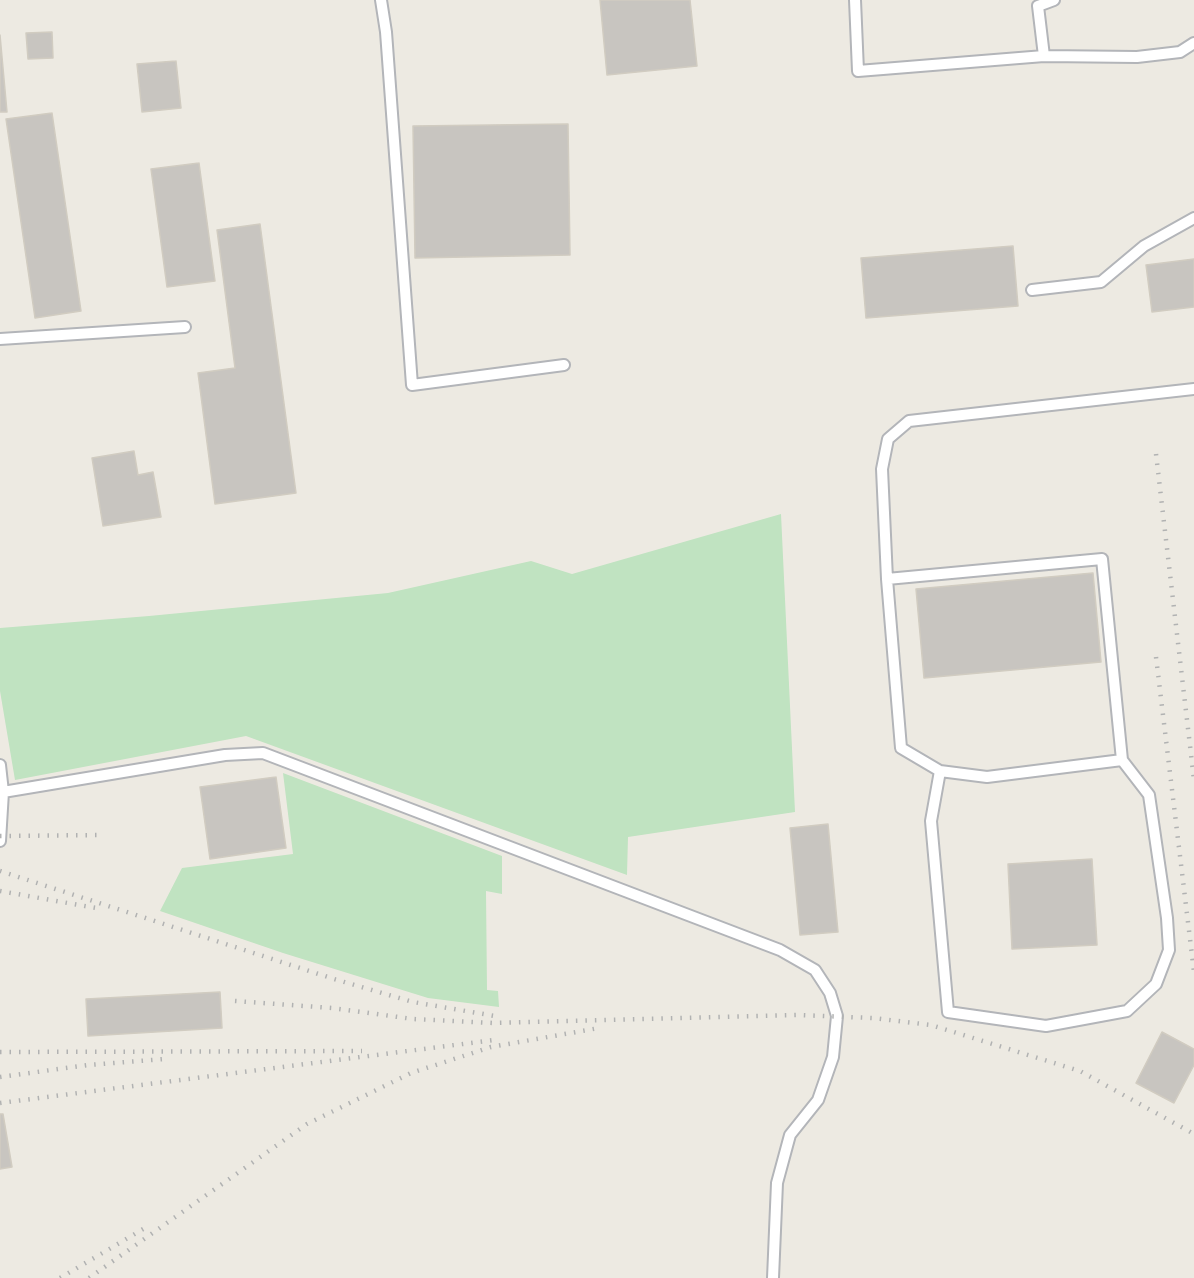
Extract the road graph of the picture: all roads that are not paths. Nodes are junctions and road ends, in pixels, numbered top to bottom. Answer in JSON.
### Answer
{"nodes":[{"id":1,"x":381,"y":0,"type":"edge"},
{"id":2,"x":855,"y":0,"type":"edge"},
{"id":3,"x":1054,"y":0,"type":"edge"},
{"id":4,"x":1194,"y":43,"type":"edge"},
{"id":5,"x":1044,"y":56,"type":"junction"},
{"id":6,"x":1194,"y":218,"type":"edge"},
{"id":7,"x":1032,"y":290,"type":"dead end"},
{"id":8,"x":185,"y":327,"type":"dead end"},
{"id":9,"x":0,"y":339,"type":"edge"},
{"id":10,"x":564,"y":365,"type":"dead end"},
{"id":11,"x":1194,"y":389,"type":"edge"},
{"id":12,"x":887,"y":579,"type":"junction"},
{"id":13,"x":1122,"y":760,"type":"junction"},
{"id":14,"x":0,"y":765,"type":"edge"},
{"id":15,"x":940,"y":771,"type":"junction"},
{"id":16,"x":3,"y":792,"type":"junction"},
{"id":17,"x":0,"y":841,"type":"edge"},
{"id":18,"x":773,"y":1278,"type":"edge"}],
"edges":[{"from":1,"to":10,"type":"lane"},
{"from":2,"to":5,"type":"lane"},
{"from":3,"to":5,"type":"lane"},
{"from":4,"to":5,"type":"lane"},
{"from":6,"to":7,"type":"lane"},
{"from":8,"to":9,"type":"lane"},
{"from":11,"to":12,"type":"lane"},
{"from":12,"to":13,"type":"lane"},
{"from":12,"to":15,"type":"lane"},
{"from":13,"to":15,"type":"lane"},
{"from":13,"to":15,"type":"lane"},
{"from":14,"to":16,"type":"lane"},
{"from":16,"to":17,"type":"lane"},
{"from":16,"to":18,"type":"lane"}]}
